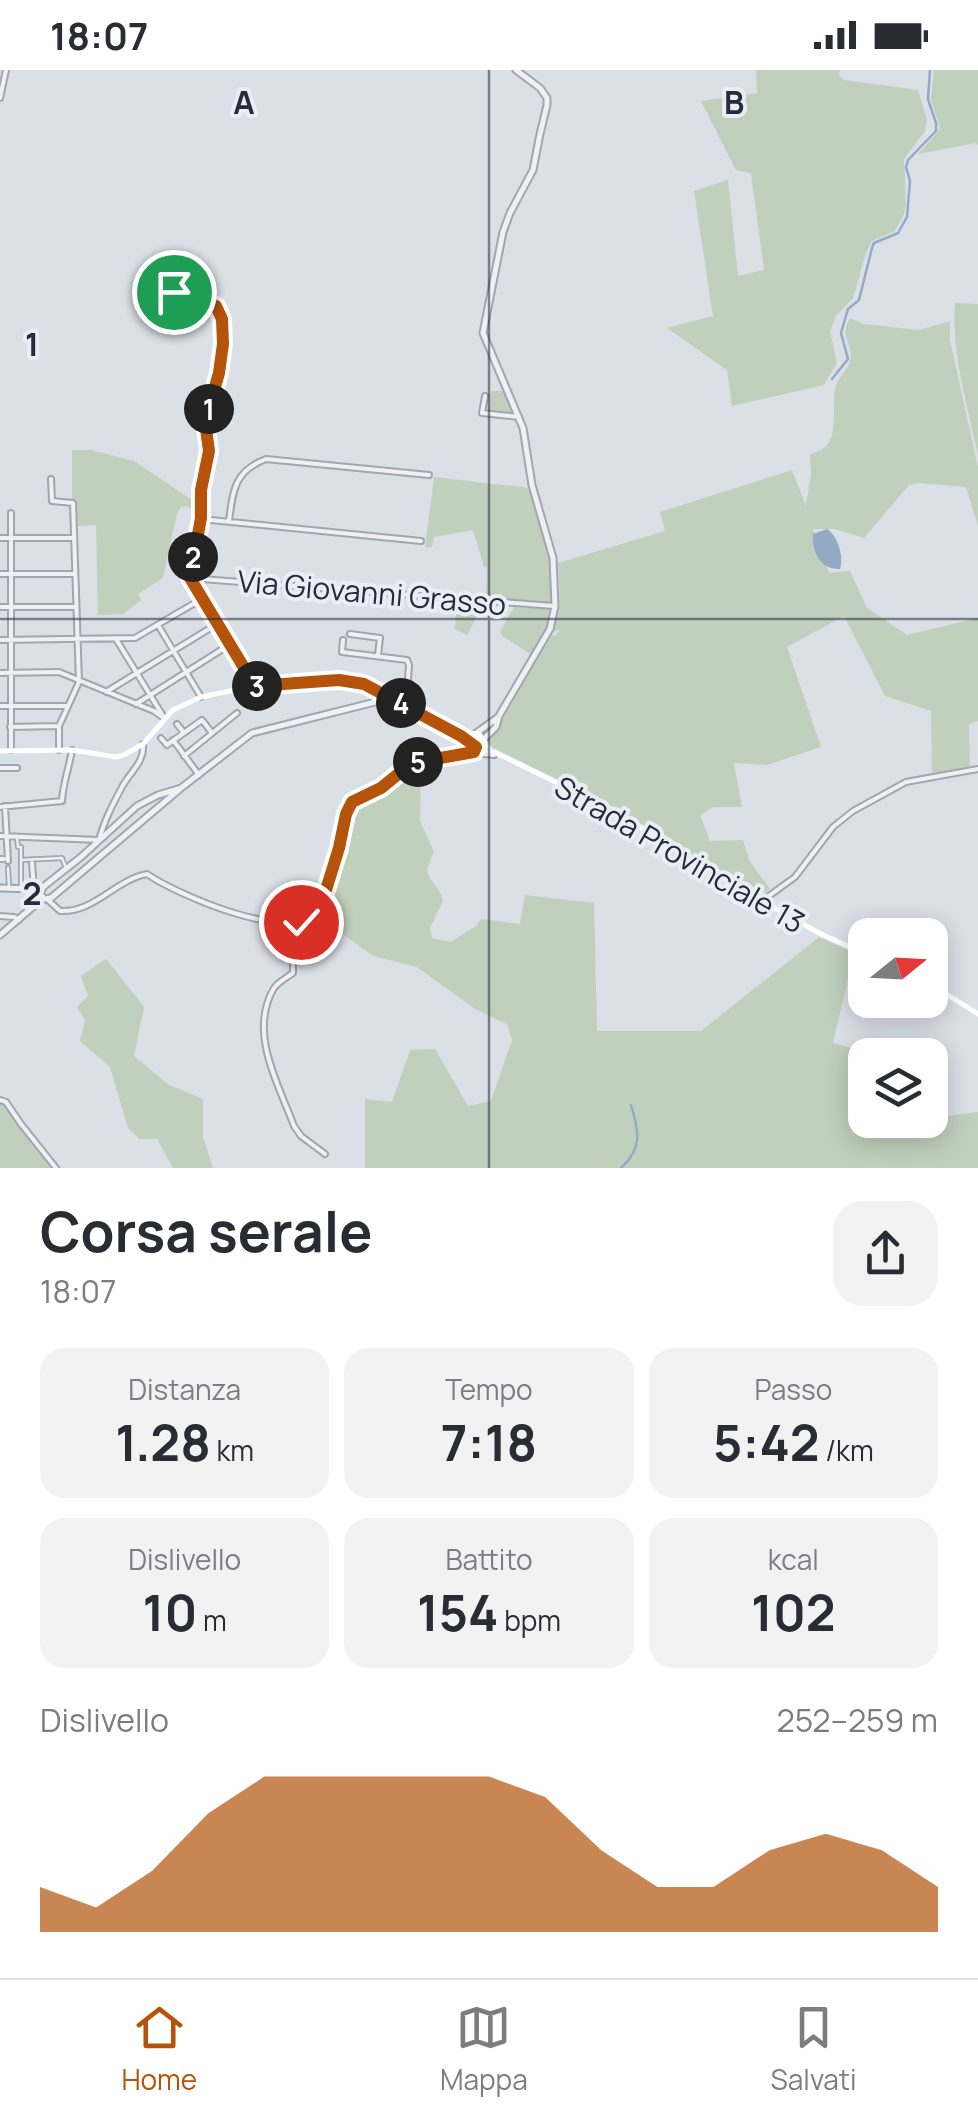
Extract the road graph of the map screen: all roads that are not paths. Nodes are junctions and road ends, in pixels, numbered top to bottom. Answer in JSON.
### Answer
{"nodes":[{"id":1,"x":6,"y":70,"type":"edge"},
{"id":2,"x":516,"y":70,"type":"edge"},
{"id":3,"x":0,"y":98,"type":"edge"},
{"id":4,"x":155,"y":284,"type":"dead end"},
{"id":5,"x":485,"y":396,"type":"dead end"},
{"id":6,"x":519,"y":417,"type":"junction"},
{"id":7,"x":430,"y":475,"type":"dead end"},
{"id":8,"x":51,"y":479,"type":"dead end"},
{"id":9,"x":11,"y":513,"type":"dead end"},
{"id":10,"x":201,"y":518,"type":"junction"},
{"id":11,"x":229,"y":521,"type":"junction"},
{"id":12,"x":0,"y":538,"type":"edge"},
{"id":13,"x":11,"y":538,"type":"junction"},
{"id":14,"x":73,"y":538,"type":"junction"},
{"id":15,"x":421,"y":540,"type":"dead end"},
{"id":16,"x":0,"y":574,"type":"edge"},
{"id":17,"x":10,"y":574,"type":"junction"},
{"id":18,"x":74,"y":574,"type":"junction"},
{"id":19,"x":190,"y":578,"type":"junction"},
{"id":20,"x":201,"y":598,"type":"junction"},
{"id":21,"x":556,"y":606,"type":"junction"},
{"id":22,"x":0,"y":607,"type":"edge"},
{"id":23,"x":11,"y":607,"type":"junction"},
{"id":24,"x":76,"y":607,"type":"junction"},
{"id":25,"x":216,"y":624,"type":"junction"},
{"id":26,"x":158,"y":625,"type":"junction"},
{"id":27,"x":350,"y":634,"type":"dead end"},
{"id":28,"x":116,"y":639,"type":"junction"},
{"id":29,"x":0,"y":640,"type":"edge"},
{"id":30,"x":11,"y":640,"type":"junction"},
{"id":31,"x":77,"y":640,"type":"junction"},
{"id":32,"x":343,"y":640,"type":"dead end"},
{"id":33,"x":229,"y":645,"type":"junction"},
{"id":34,"x":174,"y":651,"type":"junction"},
{"id":35,"x":378,"y":655,"type":"junction"},
{"id":36,"x":186,"y":672,"type":"junction"},
{"id":37,"x":0,"y":673,"type":"edge"},
{"id":38,"x":11,"y":673,"type":"junction"},
{"id":39,"x":137,"y":673,"type":"junction"},
{"id":40,"x":79,"y":682,"type":"junction"},
{"id":41,"x":255,"y":686,"type":"junction"},
{"id":42,"x":106,"y":692,"type":"junction"},
{"id":43,"x":150,"y":694,"type":"junction"},
{"id":44,"x":202,"y":697,"type":"junction"},
{"id":45,"x":392,"y":698,"type":"junction"},
{"id":46,"x":136,"y":704,"type":"junction"},
{"id":47,"x":0,"y":706,"type":"edge"},
{"id":48,"x":10,"y":706,"type":"junction"},
{"id":49,"x":68,"y":706,"type":"junction"},
{"id":50,"x":406,"y":706,"type":"junction"},
{"id":51,"x":237,"y":713,"type":"dead end"},
{"id":52,"x":499,"y":716,"type":"junction"},
{"id":53,"x":164,"y":718,"type":"junction"},
{"id":54,"x":177,"y":724,"type":"dead end"},
{"id":55,"x":59,"y":726,"type":"junction"},
{"id":56,"x":10,"y":727,"type":"junction"},
{"id":57,"x":452,"y":730,"type":"junction"},
{"id":58,"x":184,"y":732,"type":"junction"},
{"id":59,"x":212,"y":733,"type":"junction"},
{"id":60,"x":474,"y":734,"type":"junction"},
{"id":61,"x":161,"y":738,"type":"dead end"},
{"id":62,"x":173,"y":740,"type":"junction"},
{"id":63,"x":143,"y":744,"type":"junction"},
{"id":64,"x":477,"y":745,"type":"junction"},
{"id":65,"x":0,"y":750,"type":"edge"},
{"id":66,"x":10,"y":750,"type":"junction"},
{"id":67,"x":59,"y":750,"type":"junction"},
{"id":68,"x":72,"y":750,"type":"junction"},
{"id":69,"x":184,"y":756,"type":"junction"},
{"id":70,"x":506,"y":758,"type":"junction"},
{"id":71,"x":0,"y":768,"type":"edge"},
{"id":72,"x":16,"y":768,"type":"dead end"},
{"id":73,"x":978,"y":769,"type":"edge"},
{"id":74,"x":198,"y":776,"type":"junction"},
{"id":75,"x":181,"y":788,"type":"junction"},
{"id":76,"x":158,"y":795,"type":"junction"},
{"id":77,"x":166,"y":801,"type":"junction"},
{"id":78,"x":2,"y":807,"type":"edge"},
{"id":79,"x":3,"y":836,"type":"edge"},
{"id":80,"x":17,"y":836,"type":"junction"},
{"id":81,"x":99,"y":840,"type":"junction"},
{"id":82,"x":20,"y":861,"type":"junction"},
{"id":83,"x":5,"y":862,"type":"edge"},
{"id":84,"x":32,"y":864,"type":"dead end"},
{"id":85,"x":64,"y":872,"type":"junction"},
{"id":86,"x":71,"y":881,"type":"junction"},
{"id":87,"x":0,"y":888,"type":"edge"},
{"id":88,"x":9,"y":888,"type":"junction"},
{"id":89,"x":21,"y":888,"type":"junction"},
{"id":90,"x":34,"y":889,"type":"junction"},
{"id":91,"x":45,"y":899,"type":"junction"},
{"id":92,"x":762,"y":902,"type":"junction"},
{"id":93,"x":0,"y":916,"type":"edge"},
{"id":94,"x":19,"y":920,"type":"junction"},
{"id":95,"x":301,"y":922,"type":"junction"},
{"id":96,"x":0,"y":935,"type":"edge"},
{"id":97,"x":848,"y":946,"type":"edge"},
{"id":98,"x":948,"y":995,"type":"edge"},
{"id":99,"x":978,"y":1014,"type":"edge"},
{"id":100,"x":0,"y":1100,"type":"edge"},
{"id":101,"x":325,"y":1154,"type":"dead end"},
{"id":102,"x":56,"y":1168,"type":"edge"}],
"edges":[{"from":1,"to":3,"type":"street"},
{"from":2,"to":6,"type":"street"},
{"from":4,"to":10,"type":"street"},
{"from":5,"to":6,"type":"street"},
{"from":6,"to":21,"type":"street"},
{"from":7,"to":11,"type":"street"},
{"from":8,"to":14,"type":"street"},
{"from":9,"to":13,"type":"street"},
{"from":10,"to":11,"type":"street"},
{"from":10,"to":19,"type":"street"},
{"from":11,"to":15,"type":"street"},
{"from":12,"to":13,"type":"street"},
{"from":13,"to":14,"type":"street"},
{"from":13,"to":17,"type":"street"},
{"from":14,"to":18,"type":"street"},
{"from":16,"to":17,"type":"street"},
{"from":17,"to":18,"type":"street"},
{"from":17,"to":23,"type":"street"},
{"from":18,"to":24,"type":"street"},
{"from":19,"to":20,"type":"street"},
{"from":19,"to":21,"type":"street","name":"Via Giovanni Grasso"},
{"from":20,"to":25,"type":"street"},
{"from":20,"to":26,"type":"street"},
{"from":21,"to":52,"type":"street"},
{"from":22,"to":23,"type":"street"},
{"from":23,"to":24,"type":"street"},
{"from":23,"to":30,"type":"street"},
{"from":24,"to":31,"type":"street"},
{"from":25,"to":33,"type":"street"},
{"from":25,"to":34,"type":"street"},
{"from":26,"to":28,"type":"street"},
{"from":26,"to":34,"type":"street"},
{"from":27,"to":35,"type":"street"},
{"from":28,"to":31,"type":"street"},
{"from":28,"to":39,"type":"street"},
{"from":29,"to":30,"type":"street"},
{"from":30,"to":31,"type":"street"},
{"from":30,"to":38,"type":"street"},
{"from":31,"to":40,"type":"street"},
{"from":32,"to":35,"type":"street"},
{"from":33,"to":36,"type":"street"},
{"from":33,"to":41,"type":"street"},
{"from":34,"to":36,"type":"street"},
{"from":34,"to":39,"type":"street"},
{"from":35,"to":50,"type":"street"},
{"from":36,"to":43,"type":"street"},
{"from":36,"to":44,"type":"street"},
{"from":37,"to":38,"type":"street"},
{"from":38,"to":40,"type":"street"},
{"from":38,"to":48,"type":"street"},
{"from":39,"to":42,"type":"street"},
{"from":39,"to":43,"type":"street"},
{"from":40,"to":42,"type":"street"},
{"from":40,"to":49,"type":"street"},
{"from":41,"to":44,"type":"main road"},
{"from":41,"to":45,"type":"main road"},
{"from":42,"to":46,"type":"street"},
{"from":43,"to":46,"type":"street"},
{"from":43,"to":53,"type":"street"},
{"from":44,"to":53,"type":"main road"},
{"from":45,"to":50,"type":"main road"},
{"from":45,"to":74,"type":"street"},
{"from":46,"to":53,"type":"street"},
{"from":47,"to":48,"type":"street"},
{"from":48,"to":49,"type":"street"},
{"from":48,"to":56,"type":"street"},
{"from":49,"to":55,"type":"street"},
{"from":50,"to":57,"type":"main road"},
{"from":51,"to":59,"type":"street"},
{"from":52,"to":60,"type":"street"},
{"from":52,"to":64,"type":"street"},
{"from":53,"to":63,"type":"main road"},
{"from":54,"to":58,"type":"street"},
{"from":55,"to":56,"type":"street"},
{"from":55,"to":67,"type":"street"},
{"from":56,"to":66,"type":"street"},
{"from":57,"to":60,"type":"main road"},
{"from":57,"to":64,"type":"main road"},
{"from":58,"to":59,"type":"street"},
{"from":58,"to":62,"type":"street"},
{"from":59,"to":69,"type":"street"},
{"from":60,"to":64,"type":"main road"},
{"from":61,"to":62,"type":"street"},
{"from":62,"to":69,"type":"street"},
{"from":63,"to":68,"type":"main road"},
{"from":63,"to":81,"type":"street"},
{"from":64,"to":70,"type":"street"},
{"from":64,"to":70,"type":"main road","name":"Strada Provinciale 13"},
{"from":64,"to":95,"type":"street"},
{"from":65,"to":66,"type":"main road"},
{"from":66,"to":67,"type":"main road"},
{"from":67,"to":68,"type":"main road"},
{"from":68,"to":78,"type":"street"},
{"from":69,"to":74,"type":"street"},
{"from":70,"to":92,"type":"main road","name":"Strada Provinciale 13"},
{"from":71,"to":72,"type":"street"},
{"from":73,"to":92,"type":"street"},
{"from":74,"to":75,"type":"street"},
{"from":75,"to":76,"type":"street"},
{"from":75,"to":77,"type":"street"},
{"from":76,"to":77,"type":"street"},
{"from":76,"to":81,"type":"street"},
{"from":77,"to":86,"type":"street"},
{"from":78,"to":79,"type":"street"},
{"from":79,"to":80,"type":"street"},
{"from":79,"to":83,"type":"street"},
{"from":80,"to":81,"type":"street"},
{"from":80,"to":82,"type":"street"},
{"from":81,"to":85,"type":"street"},
{"from":82,"to":83,"type":"street"},
{"from":82,"to":85,"type":"street"},
{"from":82,"to":89,"type":"street"},
{"from":83,"to":88,"type":"street"},
{"from":84,"to":90,"type":"street"},
{"from":85,"to":86,"type":"street"},
{"from":85,"to":91,"type":"street"},
{"from":86,"to":91,"type":"street"},
{"from":87,"to":88,"type":"street"},
{"from":88,"to":89,"type":"street"},
{"from":89,"to":90,"type":"street"},
{"from":90,"to":91,"type":"street"},
{"from":91,"to":94,"type":"street"},
{"from":91,"to":95,"type":"street"},
{"from":92,"to":97,"type":"main road","name":"Strada Provinciale 13"},
{"from":93,"to":94,"type":"street"},
{"from":94,"to":96,"type":"street"},
{"from":95,"to":101,"type":"street"},
{"from":98,"to":99,"type":"main road"},
{"from":100,"to":102,"type":"street"}]}
